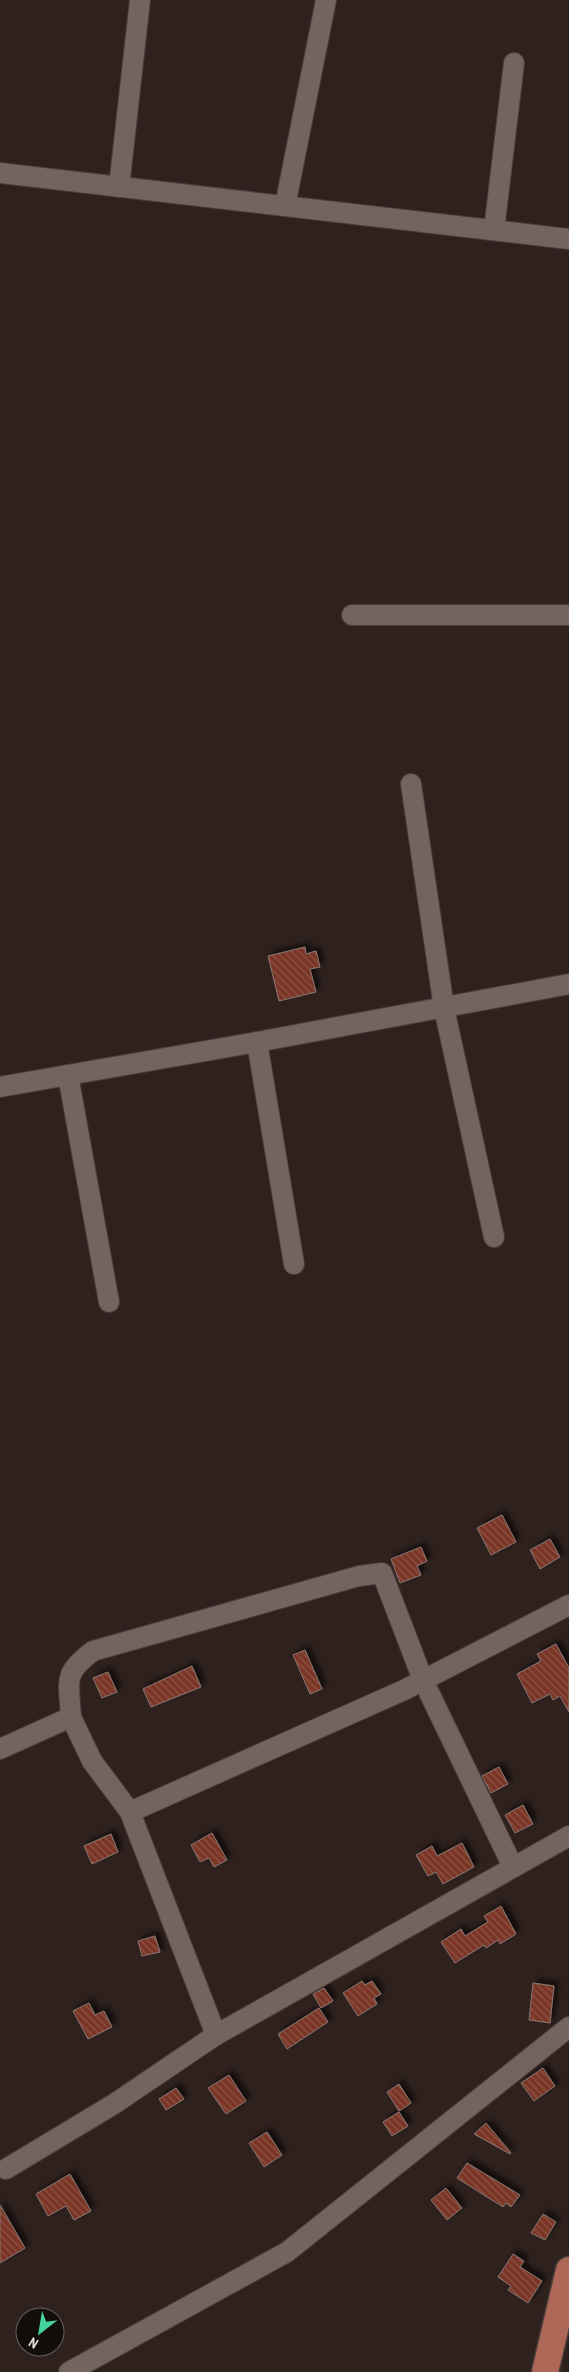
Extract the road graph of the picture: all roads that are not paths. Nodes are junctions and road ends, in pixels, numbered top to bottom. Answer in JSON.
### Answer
{"nodes":[{"id":1,"x":140,"y":0,"type":"edge"},
{"id":2,"x":326,"y":0,"type":"edge"},
{"id":3,"x":514,"y":63,"type":"dead end"},
{"id":4,"x":0,"y":173,"type":"edge"},
{"id":5,"x":119,"y":187,"type":"junction"},
{"id":6,"x":285,"y":206,"type":"junction"},
{"id":7,"x":494,"y":230,"type":"junction"},
{"id":8,"x":569,"y":239,"type":"edge"},
{"id":9,"x":352,"y":615,"type":"dead end"},
{"id":10,"x":569,"y":615,"type":"edge"},
{"id":11,"x":411,"y":784,"type":"dead end"},
{"id":12,"x":569,"y":984,"type":"edge"},
{"id":13,"x":444,"y":1008,"type":"junction"},
{"id":14,"x":257,"y":1042,"type":"junction"},
{"id":15,"x":68,"y":1075,"type":"junction"},
{"id":16,"x":0,"y":1087,"type":"edge"},
{"id":17,"x":494,"y":1237,"type":"dead end"},
{"id":18,"x":294,"y":1264,"type":"dead end"},
{"id":19,"x":109,"y":1302,"type":"dead end"},
{"id":20,"x":569,"y":1605,"type":"edge"},
{"id":21,"x":423,"y":1680,"type":"junction"},
{"id":22,"x":71,"y":1717,"type":"junction"},
{"id":23,"x":0,"y":1749,"type":"edge"},
{"id":24,"x":130,"y":1812,"type":"junction"},
{"id":25,"x":569,"y":1836,"type":"edge"},
{"id":26,"x":513,"y":1866,"type":"junction"},
{"id":27,"x":569,"y":2027,"type":"edge"},
{"id":28,"x":216,"y":2035,"type":"junction"},
{"id":29,"x":6,"y":2169,"type":"dead end"},
{"id":30,"x":569,"y":2270,"type":"edge"},
{"id":31,"x":69,"y":2372,"type":"edge"},
{"id":32,"x":546,"y":2372,"type":"edge"}],
"edges":[{"from":1,"to":5,"type":"street"},
{"from":2,"to":6,"type":"street"},
{"from":3,"to":7,"type":"street"},
{"from":4,"to":5,"type":"street"},
{"from":5,"to":6,"type":"street"},
{"from":6,"to":7,"type":"street"},
{"from":7,"to":8,"type":"street"},
{"from":9,"to":10,"type":"street"},
{"from":11,"to":13,"type":"street"},
{"from":12,"to":13,"type":"street"},
{"from":13,"to":14,"type":"street"},
{"from":13,"to":17,"type":"street"},
{"from":14,"to":15,"type":"street"},
{"from":14,"to":18,"type":"street"},
{"from":15,"to":16,"type":"street"},
{"from":15,"to":19,"type":"street"},
{"from":20,"to":21,"type":"street"},
{"from":21,"to":22,"type":"street"},
{"from":21,"to":24,"type":"street"},
{"from":21,"to":26,"type":"street"},
{"from":22,"to":23,"type":"street"},
{"from":22,"to":24,"type":"street"},
{"from":24,"to":28,"type":"street"},
{"from":25,"to":26,"type":"street"},
{"from":26,"to":28,"type":"street"},
{"from":27,"to":31,"type":"street"},
{"from":28,"to":29,"type":"street"},
{"from":30,"to":32,"type":"main road"}]}
